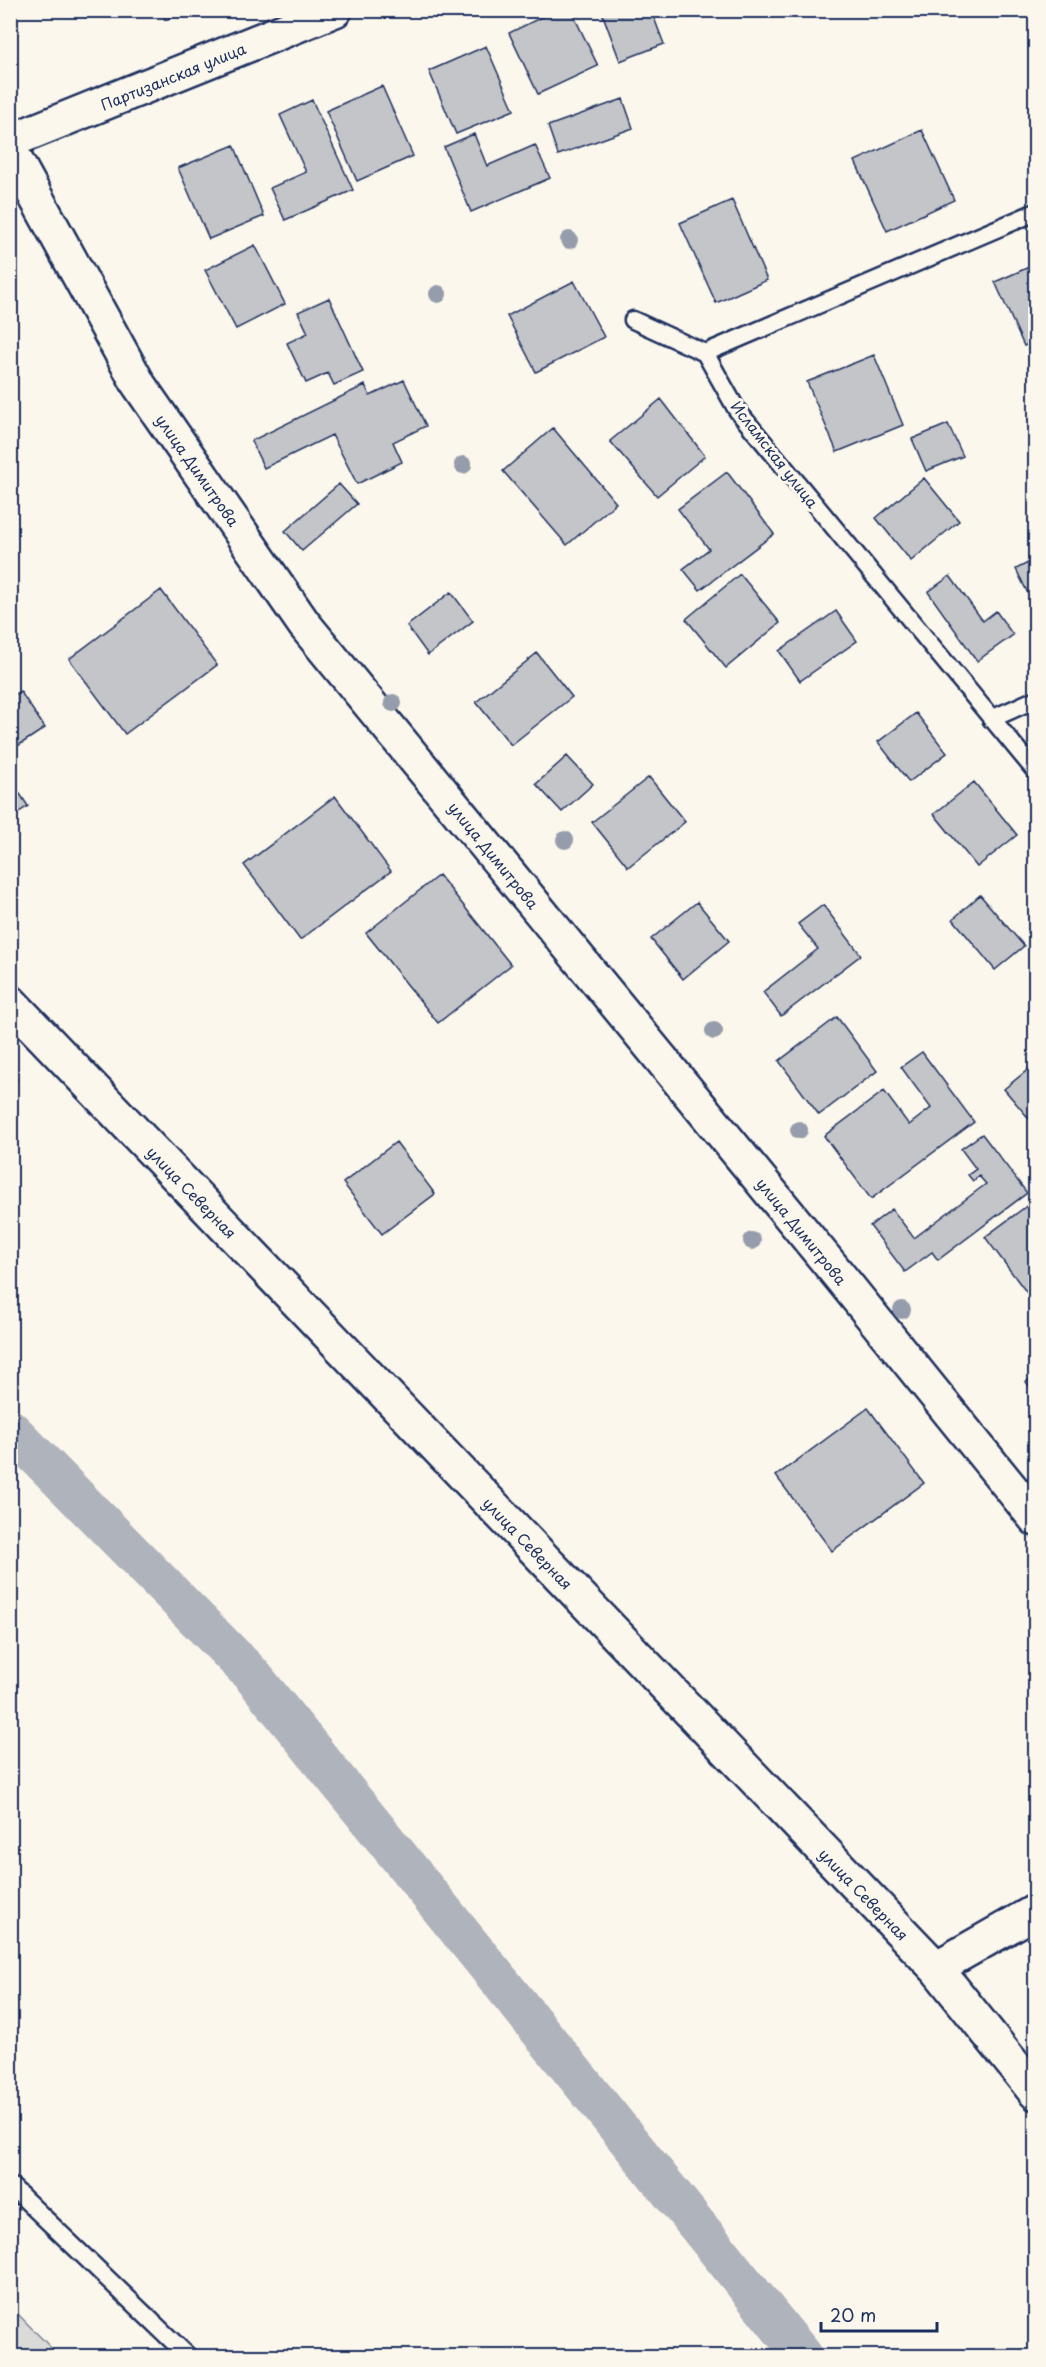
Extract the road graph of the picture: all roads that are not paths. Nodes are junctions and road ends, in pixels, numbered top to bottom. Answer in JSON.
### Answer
{"nodes":[{"id":1,"x":334,"y":10,"type":"edge"},
{"id":2,"x":10,"y":141,"type":"edge"},
{"id":3,"x":10,"y":150,"type":"edge"},
{"id":4,"x":1035,"y":212,"type":"edge"},
{"id":5,"x":633,"y":320,"type":"dead end"},
{"id":6,"x":705,"y":353,"type":"junction"},
{"id":7,"x":1035,"y":699,"type":"edge"},
{"id":8,"x":992,"y":719,"type":"junction"},
{"id":9,"x":1035,"y":772,"type":"edge"},
{"id":10,"x":10,"y":1002,"type":"edge"},
{"id":11,"x":1035,"y":1519,"type":"edge"},
{"id":12,"x":1035,"y":1911,"type":"edge"},
{"id":13,"x":936,"y":1968,"type":"junction"},
{"id":14,"x":1035,"y":2093,"type":"edge"},
{"id":15,"x":10,"y":2185,"type":"edge"},
{"id":16,"x":188,"y":2356,"type":"edge"}],
"edges":[{"from":1,"to":2,"type":"street","name":"Партизанская улица"},
{"from":3,"to":11,"type":"street","name":"улица Димитрова"},
{"from":4,"to":6,"type":"lane"},
{"from":5,"to":6,"type":"lane"},
{"from":6,"to":8,"type":"lane","name":"Исламская улица"},
{"from":7,"to":8,"type":"lane"},
{"from":8,"to":9,"type":"lane","name":"Исламская улица"},
{"from":10,"to":13,"type":"street","name":"улица Северная"},
{"from":12,"to":13,"type":"street"},
{"from":13,"to":14,"type":"street","name":"улица Северная"},
{"from":15,"to":16,"type":"lane"}]}
